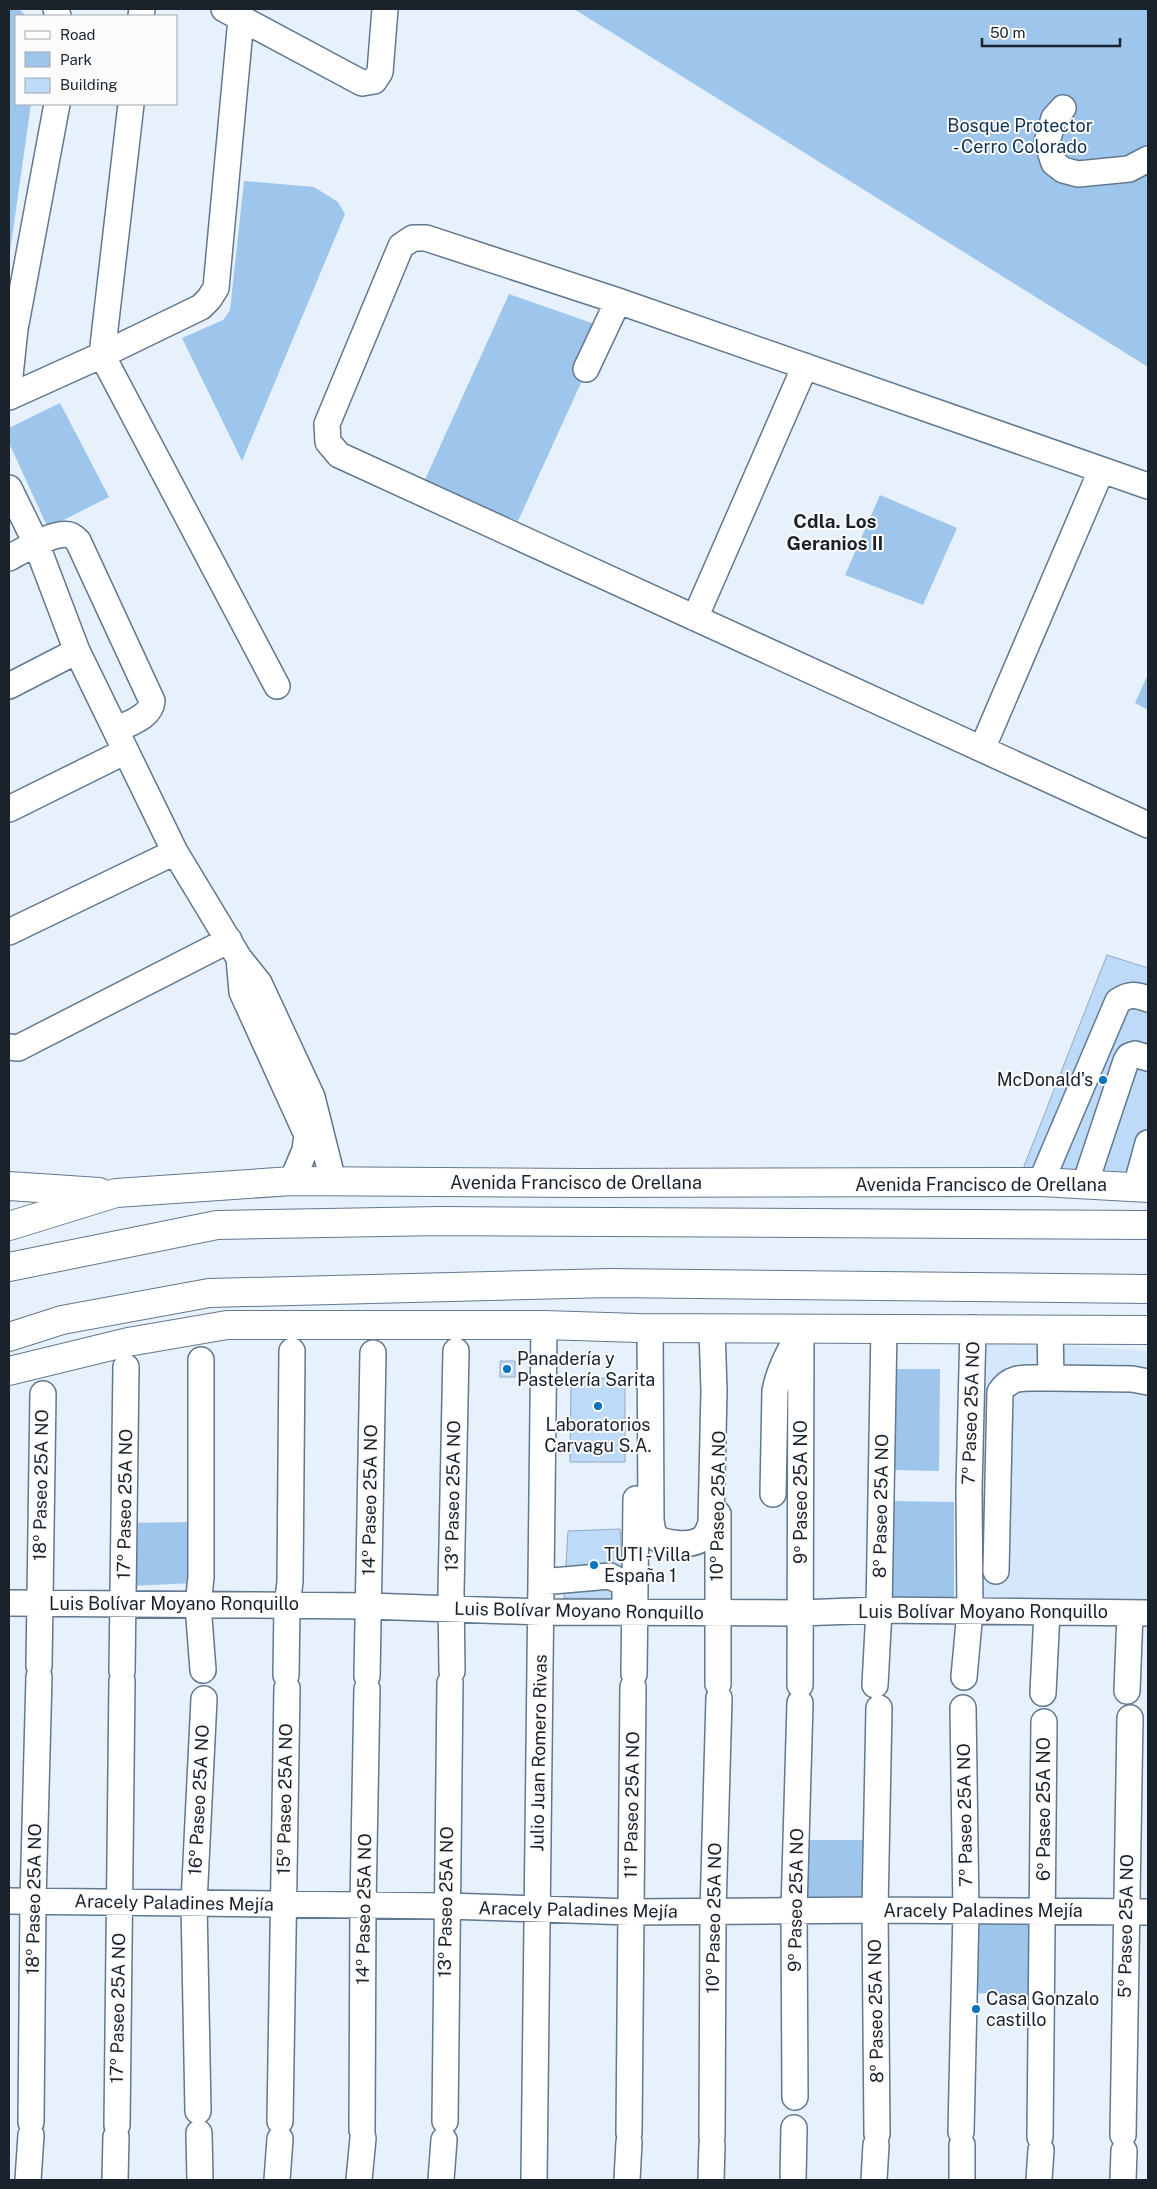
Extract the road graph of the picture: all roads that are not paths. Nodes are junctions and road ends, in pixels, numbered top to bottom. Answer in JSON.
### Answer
{"nodes":[{"id":1,"x":385,"y":9,"type":"edge"},
{"id":2,"x":233,"y":14,"type":"edge"},
{"id":3,"x":57,"y":105,"type":"edge"},
{"id":4,"x":131,"y":105,"type":"edge"},
{"id":5,"x":1063,"y":108,"type":"dead end"},
{"id":6,"x":1148,"y":158,"type":"edge"},
{"id":7,"x":618,"y":301,"type":"junction"},
{"id":8,"x":102,"y":356,"type":"junction"},
{"id":9,"x":805,"y":366,"type":"junction"},
{"id":10,"x":586,"y":369,"type":"dead end"},
{"id":11,"x":9,"y":385,"type":"edge"},
{"id":12,"x":9,"y":397,"type":"edge"},
{"id":13,"x":1101,"y":471,"type":"junction"},
{"id":14,"x":1148,"y":486,"type":"edge"},
{"id":15,"x":9,"y":488,"type":"edge"},
{"id":16,"x":36,"y":543,"type":"junction"},
{"id":17,"x":9,"y":558,"type":"edge"},
{"id":18,"x":695,"y":618,"type":"junction"},
{"id":19,"x":77,"y":651,"type":"junction"},
{"id":20,"x":9,"y":686,"type":"edge"},
{"id":21,"x":277,"y":686,"type":"dead end"},
{"id":22,"x":121,"y":741,"type":"junction"},
{"id":23,"x":982,"y":749,"type":"junction"},
{"id":24,"x":9,"y":809,"type":"edge"},
{"id":25,"x":1148,"y":825,"type":"edge"},
{"id":26,"x":176,"y":852,"type":"junction"},
{"id":27,"x":9,"y":932,"type":"edge"},
{"id":28,"x":234,"y":949,"type":"junction"},
{"id":29,"x":1148,"y":999,"type":"edge"},
{"id":30,"x":9,"y":1047,"type":"edge"},
{"id":31,"x":1148,"y":1058,"type":"edge"},
{"id":32,"x":314,"y":1132,"type":"junction"},
{"id":33,"x":1145,"y":1169,"type":"edge"},
{"id":34,"x":292,"y":1181,"type":"junction"},
{"id":35,"x":333,"y":1182,"type":"junction"},
{"id":36,"x":1041,"y":1182,"type":"junction"},
{"id":37,"x":1085,"y":1184,"type":"junction"},
{"id":38,"x":9,"y":1186,"type":"edge"},
{"id":39,"x":116,"y":1193,"type":"junction"},
{"id":40,"x":1148,"y":1225,"type":"edge"},
{"id":41,"x":9,"y":1226,"type":"edge"},
{"id":42,"x":9,"y":1267,"type":"edge"},
{"id":43,"x":1148,"y":1289,"type":"edge"},
{"id":44,"x":544,"y":1325,"type":"junction"},
{"id":45,"x":644,"y":1328,"type":"junction"},
{"id":46,"x":716,"y":1328,"type":"junction"},
{"id":47,"x":884,"y":1328,"type":"junction"},
{"id":48,"x":973,"y":1328,"type":"junction"},
{"id":49,"x":801,"y":1329,"type":"junction"},
{"id":50,"x":1050,"y":1329,"type":"junction"},
{"id":51,"x":1148,"y":1330,"type":"edge"},
{"id":52,"x":9,"y":1337,"type":"edge"},
{"id":53,"x":292,"y":1351,"type":"dead end"},
{"id":54,"x":456,"y":1351,"type":"dead end"},
{"id":55,"x":373,"y":1353,"type":"dead end"},
{"id":56,"x":202,"y":1360,"type":"dead end"},
{"id":57,"x":126,"y":1367,"type":"dead end"},
{"id":58,"x":9,"y":1371,"type":"edge"},
{"id":59,"x":1051,"y":1378,"type":"junction"},
{"id":60,"x":1148,"y":1382,"type":"edge"},
{"id":61,"x":43,"y":1394,"type":"dead end"},
{"id":62,"x":773,"y":1494,"type":"dead end"},
{"id":63,"x":996,"y":1571,"type":"dead end"},
{"id":64,"x":541,"y":1582,"type":"junction"},
{"id":65,"x":9,"y":1603,"type":"edge"},
{"id":66,"x":39,"y":1604,"type":"junction"},
{"id":67,"x":124,"y":1604,"type":"junction"},
{"id":68,"x":198,"y":1605,"type":"junction"},
{"id":69,"x":288,"y":1605,"type":"junction"},
{"id":70,"x":368,"y":1606,"type":"junction"},
{"id":71,"x":451,"y":1609,"type":"junction"},
{"id":72,"x":880,"y":1610,"type":"junction"},
{"id":73,"x":970,"y":1611,"type":"junction"},
{"id":74,"x":541,"y":1612,"type":"junction"},
{"id":75,"x":630,"y":1612,"type":"junction"},
{"id":76,"x":1047,"y":1612,"type":"junction"},
{"id":77,"x":717,"y":1613,"type":"junction"},
{"id":78,"x":1139,"y":1613,"type":"edge"},
{"id":79,"x":800,"y":1614,"type":"junction"},
{"id":80,"x":203,"y":1670,"type":"dead end"},
{"id":81,"x":964,"y":1677,"type":"dead end"},
{"id":82,"x":1127,"y":1691,"type":"dead end"},
{"id":83,"x":1043,"y":1692,"type":"dead end"},
{"id":84,"x":204,"y":1699,"type":"dead end"},
{"id":85,"x":963,"y":1708,"type":"dead end"},
{"id":86,"x":1130,"y":1718,"type":"dead end"},
{"id":87,"x":1044,"y":1722,"type":"dead end"},
{"id":88,"x":21,"y":1901,"type":"edge"},
{"id":89,"x":119,"y":1902,"type":"junction"},
{"id":90,"x":194,"y":1903,"type":"junction"},
{"id":91,"x":282,"y":1904,"type":"junction"},
{"id":92,"x":363,"y":1905,"type":"junction"},
{"id":93,"x":446,"y":1906,"type":"junction"},
{"id":94,"x":537,"y":1910,"type":"junction"},
{"id":95,"x":794,"y":1910,"type":"junction"},
{"id":96,"x":875,"y":1910,"type":"junction"},
{"id":97,"x":966,"y":1911,"type":"junction"},
{"id":98,"x":1043,"y":1911,"type":"junction"},
{"id":99,"x":631,"y":1912,"type":"junction"},
{"id":100,"x":713,"y":1912,"type":"junction"},
{"id":101,"x":1137,"y":1912,"type":"edge"},
{"id":102,"x":795,"y":2097,"type":"dead end"},
{"id":103,"x":794,"y":2128,"type":"dead end"},
{"id":104,"x":28,"y":2180,"type":"edge"},
{"id":105,"x":115,"y":2180,"type":"edge"},
{"id":106,"x":200,"y":2180,"type":"edge"},
{"id":107,"x":277,"y":2180,"type":"edge"},
{"id":108,"x":359,"y":2180,"type":"edge"},
{"id":109,"x":441,"y":2180,"type":"edge"},
{"id":110,"x":534,"y":2180,"type":"edge"},
{"id":111,"x":627,"y":2180,"type":"edge"},
{"id":112,"x":711,"y":2180,"type":"edge"},
{"id":113,"x":793,"y":2180,"type":"edge"},
{"id":114,"x":874,"y":2180,"type":"edge"},
{"id":115,"x":962,"y":2180,"type":"edge"},
{"id":116,"x":1039,"y":2180,"type":"edge"},
{"id":117,"x":1123,"y":2180,"type":"edge"}],
"edges":[{"from":1,"to":2,"type":"street"},
{"from":2,"to":8,"type":"street"},
{"from":3,"to":11,"type":"street"},
{"from":4,"to":8,"type":"street"},
{"from":5,"to":6,"type":"street"},
{"from":7,"to":9,"type":"street"},
{"from":7,"to":10,"type":"street"},
{"from":7,"to":18,"type":"street"},
{"from":8,"to":12,"type":"street"},
{"from":8,"to":21,"type":"street"},
{"from":9,"to":13,"type":"street"},
{"from":9,"to":18,"type":"street"},
{"from":13,"to":14,"type":"street"},
{"from":13,"to":23,"type":"street"},
{"from":15,"to":16,"type":"street"},
{"from":16,"to":17,"type":"street"},
{"from":16,"to":19,"type":"street"},
{"from":16,"to":22,"type":"street"},
{"from":18,"to":23,"type":"street"},
{"from":19,"to":20,"type":"street"},
{"from":19,"to":22,"type":"street"},
{"from":22,"to":24,"type":"street"},
{"from":22,"to":26,"type":"street"},
{"from":23,"to":25,"type":"street"},
{"from":26,"to":27,"type":"street"},
{"from":26,"to":28,"type":"street"},
{"from":28,"to":30,"type":"street"},
{"from":28,"to":32,"type":"street"},
{"from":29,"to":36,"type":"street"},
{"from":31,"to":37,"type":"street"},
{"from":32,"to":34,"type":"street"},
{"from":32,"to":35,"type":"street"},
{"from":33,"to":37,"type":"main road","name":"Avenida Francisco de Orellana"},
{"from":34,"to":35,"type":"main road","name":"Avenida Francisco de Orellana"},
{"from":34,"to":39,"type":"main road","name":"Avenida Francisco de Orellana"},
{"from":35,"to":36,"type":"main road","name":"Avenida Francisco de Orellana"},
{"from":36,"to":37,"type":"main road","name":"Avenida Francisco de Orellana"},
{"from":38,"to":39,"type":"main road"},
{"from":39,"to":41,"type":"main road","name":"Avenida Francisco de Orellana"},
{"from":40,"to":42,"type":"main road"},
{"from":43,"to":52,"type":"main road"},
{"from":44,"to":45,"type":"main road"},
{"from":44,"to":58,"type":"main road"},
{"from":44,"to":64,"type":"street","name":"Julio Juan Romero Rivas"},
{"from":45,"to":46,"type":"main road"},
{"from":45,"to":46,"type":"street"},
{"from":45,"to":75,"type":"street","name":"11º Paseo 25A NO"},
{"from":46,"to":49,"type":"main road"},
{"from":46,"to":77,"type":"street","name":"10º Paseo 25A NO"},
{"from":47,"to":48,"type":"main road"},
{"from":47,"to":49,"type":"main road"},
{"from":47,"to":72,"type":"street","name":"8º Paseo 25A NO"},
{"from":48,"to":50,"type":"main road"},
{"from":48,"to":73,"type":"street","name":"7º Paseo 25A NO"},
{"from":49,"to":62,"type":"street"},
{"from":49,"to":79,"type":"street","name":"9º Paseo 25A NO"},
{"from":50,"to":51,"type":"main road"},
{"from":50,"to":59,"type":"street"},
{"from":53,"to":69,"type":"street","name":"15º Paseo 25A NO"},
{"from":54,"to":71,"type":"street","name":"13º Paseo 25A NO"},
{"from":55,"to":70,"type":"street","name":"14º Paseo 25A NO"},
{"from":56,"to":68,"type":"street"},
{"from":57,"to":67,"type":"street","name":"17º Paseo 25A NO"},
{"from":59,"to":60,"type":"street"},
{"from":59,"to":63,"type":"street"},
{"from":61,"to":66,"type":"street","name":"18º Paseo 25A NO"},
{"from":64,"to":74,"type":"street","name":"Julio Juan Romero Rivas"},
{"from":64,"to":75,"type":"street"},
{"from":65,"to":66,"type":"street","name":"Luis Bolívar Moyano Ronquillo"},
{"from":66,"to":67,"type":"street","name":"Luis Bolívar Moyano Ronquillo"},
{"from":66,"to":88,"type":"street","name":"18º Paseo 25A NO"},
{"from":67,"to":68,"type":"street","name":"Luis Bolívar Moyano Ronquillo"},
{"from":67,"to":89,"type":"street","name":"17º Paseo 25A NO"},
{"from":68,"to":69,"type":"street","name":"Luis Bolívar Moyano Ronquillo"},
{"from":68,"to":80,"type":"street"},
{"from":69,"to":70,"type":"street","name":"Luis Bolívar Moyano Ronquillo"},
{"from":69,"to":91,"type":"street","name":"15º Paseo 25A NO"},
{"from":70,"to":71,"type":"street","name":"Luis Bolívar Moyano Ronquillo"},
{"from":70,"to":92,"type":"street","name":"14º Paseo 25A NO"},
{"from":71,"to":74,"type":"street","name":"Luis Bolívar Moyano Ronquillo"},
{"from":71,"to":93,"type":"street","name":"13º Paseo 25A NO"},
{"from":72,"to":73,"type":"street","name":"Luis Bolívar Moyano Ronquillo"},
{"from":72,"to":79,"type":"street","name":"Luis Bolívar Moyano Ronquillo"},
{"from":72,"to":96,"type":"street","name":"8º Paseo 25A NO"},
{"from":73,"to":76,"type":"street","name":"Luis Bolívar Moyano Ronquillo"},
{"from":73,"to":81,"type":"street","name":"7º Paseo 25A NO"},
{"from":74,"to":75,"type":"street","name":"Luis Bolívar Moyano Ronquillo"},
{"from":74,"to":94,"type":"street","name":"Julio Juan Romero Rivas"},
{"from":75,"to":77,"type":"street","name":"Luis Bolívar Moyano Ronquillo"},
{"from":75,"to":99,"type":"street","name":"11º Paseo 25A NO"},
{"from":76,"to":78,"type":"street","name":"Luis Bolívar Moyano Ronquillo"},
{"from":76,"to":83,"type":"street"},
{"from":77,"to":79,"type":"street","name":"Luis Bolívar Moyano Ronquillo"},
{"from":77,"to":100,"type":"street","name":"10º Paseo 25A NO"},
{"from":78,"to":82,"type":"street"},
{"from":79,"to":95,"type":"street","name":"9º Paseo 25A NO"},
{"from":84,"to":90,"type":"street","name":"16º Paseo 25A NO"},
{"from":85,"to":97,"type":"street","name":"7º Paseo 25A NO"},
{"from":86,"to":101,"type":"street","name":"5º Paseo 25A NO"},
{"from":87,"to":98,"type":"street","name":"6º Paseo 25A NO"},
{"from":88,"to":89,"type":"street","name":"Aracely Paladines Mejía"},
{"from":88,"to":104,"type":"street","name":"18º Paseo 25A NO"},
{"from":89,"to":90,"type":"street","name":"Aracely Paladines Mejía"},
{"from":89,"to":105,"type":"street","name":"17º Paseo 25A NO"},
{"from":90,"to":91,"type":"street","name":"Aracely Paladines Mejía"},
{"from":90,"to":106,"type":"street","name":"16º Paseo 25A NO"},
{"from":91,"to":92,"type":"street","name":"Aracely Paladines Mejía"},
{"from":91,"to":107,"type":"street","name":"15º Paseo 25A NO"},
{"from":92,"to":93,"type":"street","name":"Aracely Paladines Mejía"},
{"from":92,"to":108,"type":"street","name":"14º Paseo 25A NO"},
{"from":93,"to":94,"type":"street","name":"Aracely Paladines Mejía"},
{"from":93,"to":109,"type":"street","name":"13º Paseo 25A NO"},
{"from":94,"to":99,"type":"street","name":"Aracely Paladines Mejía"},
{"from":94,"to":110,"type":"street","name":"Julio Juan Romero Rivas"},
{"from":95,"to":96,"type":"street","name":"Aracely Paladines Mejía"},
{"from":95,"to":100,"type":"street","name":"Aracely Paladines Mejía"},
{"from":95,"to":102,"type":"street","name":"9º Paseo 25A NO"},
{"from":96,"to":97,"type":"street","name":"Aracely Paladines Mejía"},
{"from":96,"to":114,"type":"street","name":"8º Paseo 25A NO"},
{"from":97,"to":98,"type":"street","name":"Aracely Paladines Mejía"},
{"from":97,"to":115,"type":"street","name":"7º Paseo 25A NO"},
{"from":98,"to":101,"type":"street","name":"Aracely Paladines Mejía"},
{"from":98,"to":116,"type":"street","name":"6º Paseo 25A NO"},
{"from":99,"to":100,"type":"street","name":"Aracely Paladines Mejía"},
{"from":99,"to":111,"type":"street","name":"11º Paseo 25A NO"},
{"from":100,"to":112,"type":"street","name":"10º Paseo 25A NO"},
{"from":101,"to":117,"type":"street","name":"5º Paseo 25A NO"},
{"from":103,"to":113,"type":"street"}]}
